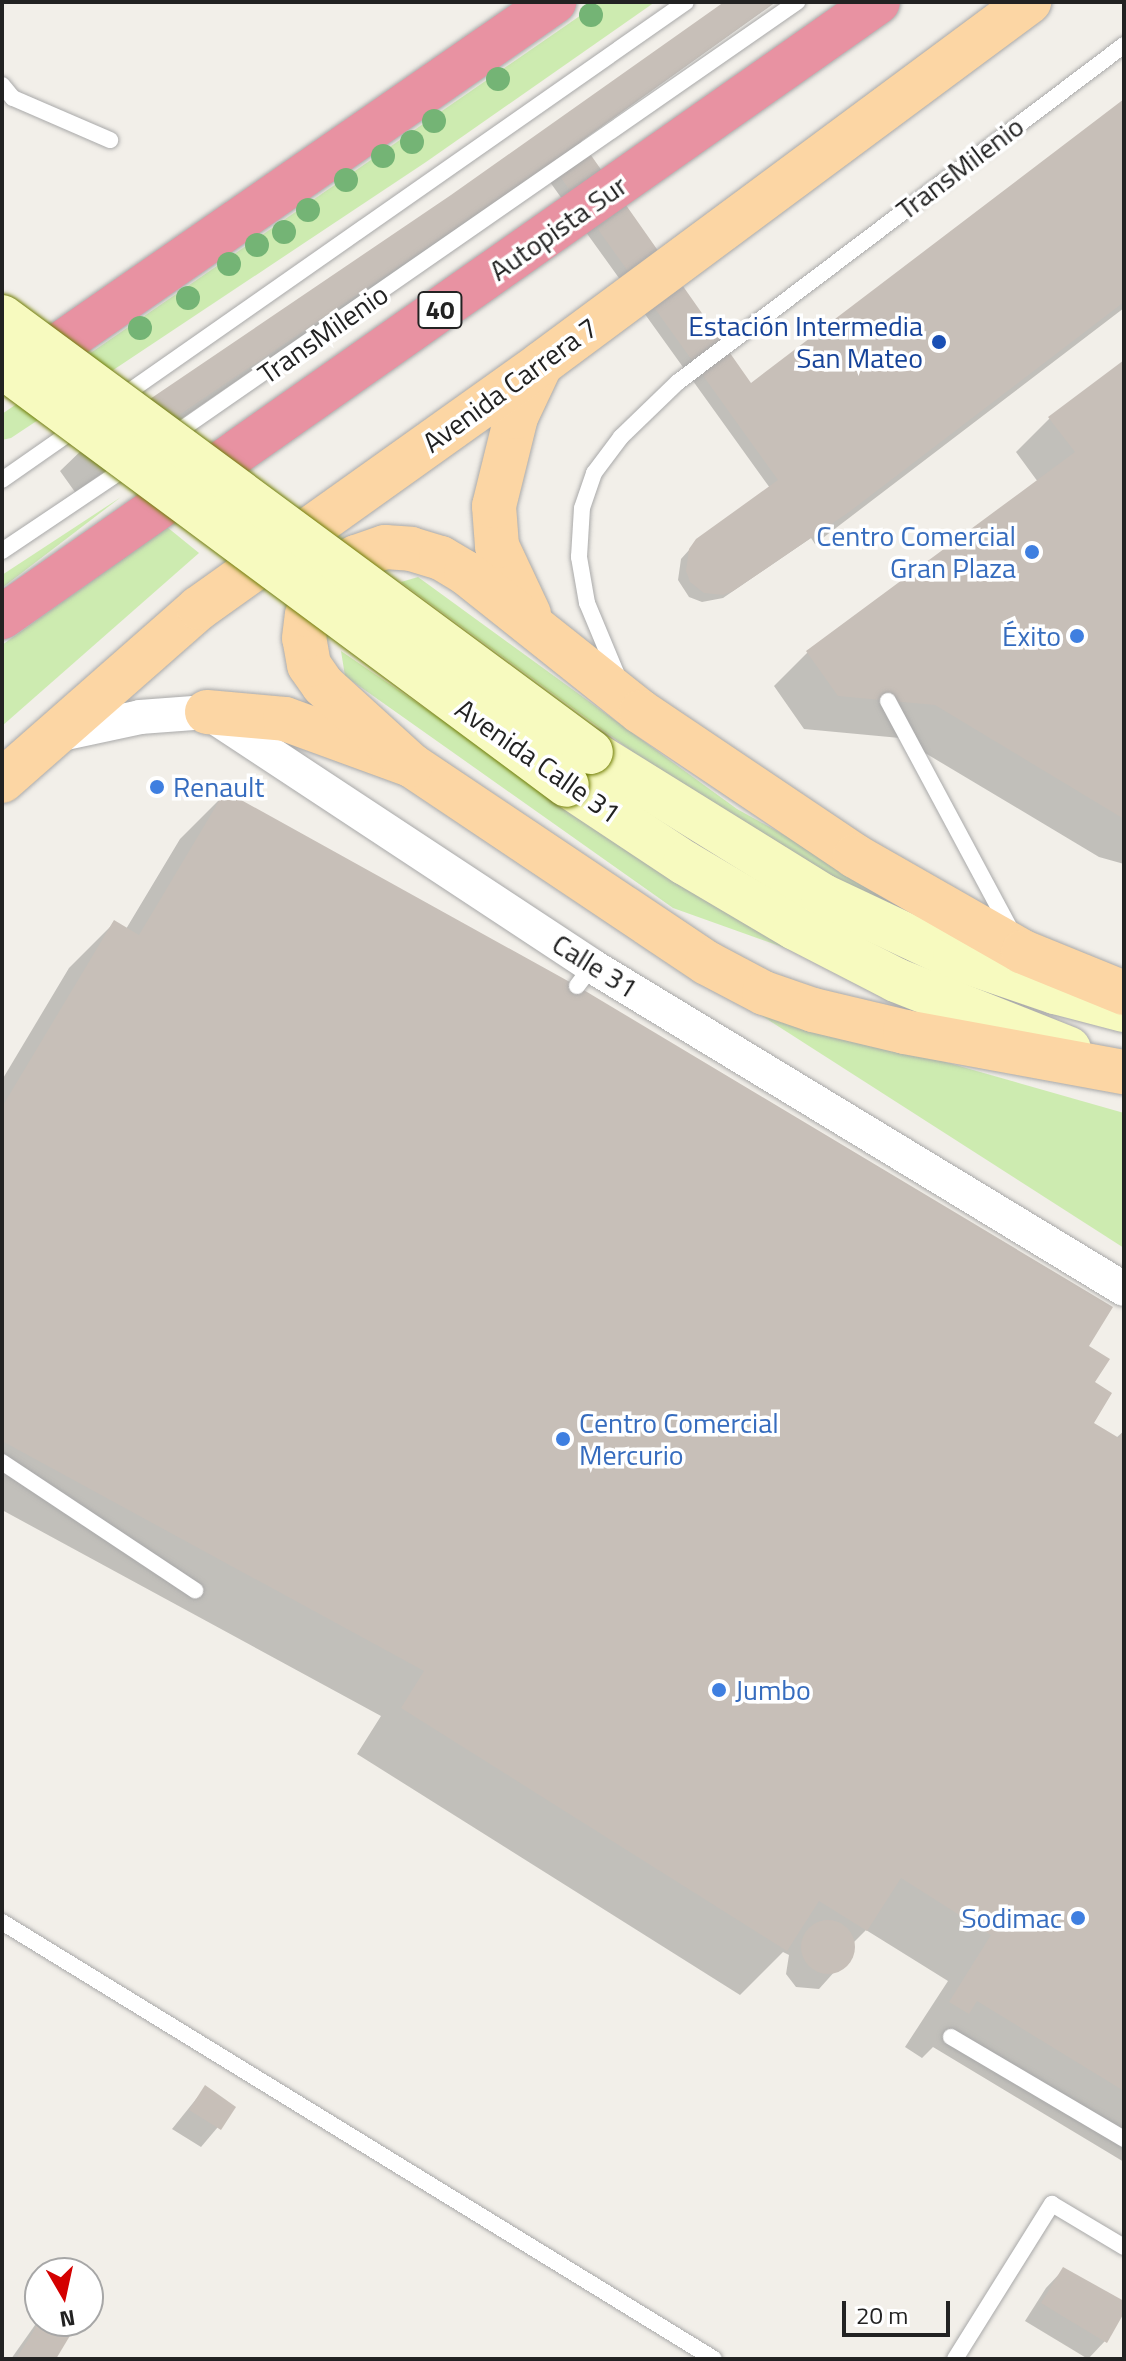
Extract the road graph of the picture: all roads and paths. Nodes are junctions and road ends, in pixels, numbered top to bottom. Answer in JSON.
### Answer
{"nodes":[{"id":1,"x":554,"y":2,"type":"edge"},
{"id":2,"x":686,"y":2,"type":"edge"},
{"id":3,"x":797,"y":2,"type":"edge"},
{"id":4,"x":878,"y":2,"type":"edge"},
{"id":5,"x":1029,"y":2,"type":"edge"},
{"id":6,"x":1124,"y":45,"type":"edge"},
{"id":7,"x":2,"y":85,"type":"edge"},
{"id":8,"x":110,"y":140,"type":"dead end"},
{"id":9,"x":2,"y":317,"type":"edge"},
{"id":10,"x":541,"y":364,"type":"junction"},
{"id":11,"x":2,"y":366,"type":"edge"},
{"id":12,"x":2,"y":385,"type":"edge"},
{"id":13,"x":25,"y":465,"type":"junction"},
{"id":14,"x":2,"y":468,"type":"edge"},
{"id":15,"x":2,"y":480,"type":"edge"},
{"id":16,"x":2,"y":551,"type":"edge"},
{"id":17,"x":2,"y":617,"type":"edge"},
{"id":18,"x":537,"y":626,"type":"junction"},
{"id":19,"x":888,"y":701,"type":"dead end"},
{"id":20,"x":207,"y":712,"type":"junction"},
{"id":21,"x":641,"y":712,"type":"junction"},
{"id":22,"x":52,"y":736,"type":"junction"},
{"id":23,"x":411,"y":765,"type":"junction"},
{"id":24,"x":579,"y":769,"type":"junction"},
{"id":25,"x":2,"y":781,"type":"edge"},
{"id":26,"x":1023,"y":952,"type":"junction"},
{"id":27,"x":1124,"y":993,"type":"edge"},
{"id":28,"x":1124,"y":1010,"type":"edge"},
{"id":29,"x":1124,"y":1070,"type":"edge"},
{"id":30,"x":1124,"y":1289,"type":"edge"},
{"id":31,"x":2,"y":1462,"type":"edge"},
{"id":32,"x":195,"y":1590,"type":"dead end"},
{"id":33,"x":2,"y":1922,"type":"edge"},
{"id":34,"x":951,"y":2037,"type":"dead end"},
{"id":35,"x":1124,"y":2139,"type":"edge"},
{"id":36,"x":1124,"y":2247,"type":"edge"},
{"id":37,"x":714,"y":2359,"type":"edge"},
{"id":38,"x":955,"y":2359,"type":"edge"}],
"edges":[{"from":1,"to":12,"type":"highway"},
{"from":2,"to":13,"type":"lane"},
{"from":3,"to":16,"type":"lane","name":"TransMilenio"},
{"from":4,"to":17,"type":"highway","name":"Autopista Sur","number":"40"},
{"from":5,"to":10,"type":"main road","name":"Avenida Carrera 7"},
{"from":6,"to":21,"type":"lane","name":"TransMilenio"},
{"from":7,"to":8,"type":"lane"},
{"from":9,"to":24,"type":"main road","name":"Avenida Calle 31","bridge":true},
{"from":10,"to":18,"type":"main road"},
{"from":10,"to":22,"type":"main road","name":"Avenida Carrera 7"},
{"from":11,"to":24,"type":"main road","name":"Avenida Calle 31","bridge":true},
{"from":13,"to":14,"type":"lane"},
{"from":13,"to":15,"type":"lane"},
{"from":18,"to":21,"type":"main road"},
{"from":18,"to":23,"type":"main road"},
{"from":19,"to":26,"type":"lane"},
{"from":20,"to":22,"type":"street"},
{"from":20,"to":23,"type":"main road"},
{"from":20,"to":30,"type":"street","name":"Calle 31"},
{"from":21,"to":26,"type":"main road"},
{"from":22,"to":25,"type":"main road","name":"Avenida Carrera 7"},
{"from":23,"to":29,"type":"main road"},
{"from":24,"to":28,"type":"main road","name":"Avenida Calle 31"},
{"from":24,"to":29,"type":"main road","name":"Avenida Calle 31"},
{"from":26,"to":27,"type":"main road"},
{"from":31,"to":32,"type":"lane"},
{"from":33,"to":37,"type":"lane"},
{"from":34,"to":35,"type":"lane"},
{"from":36,"to":38,"type":"lane"}]}
